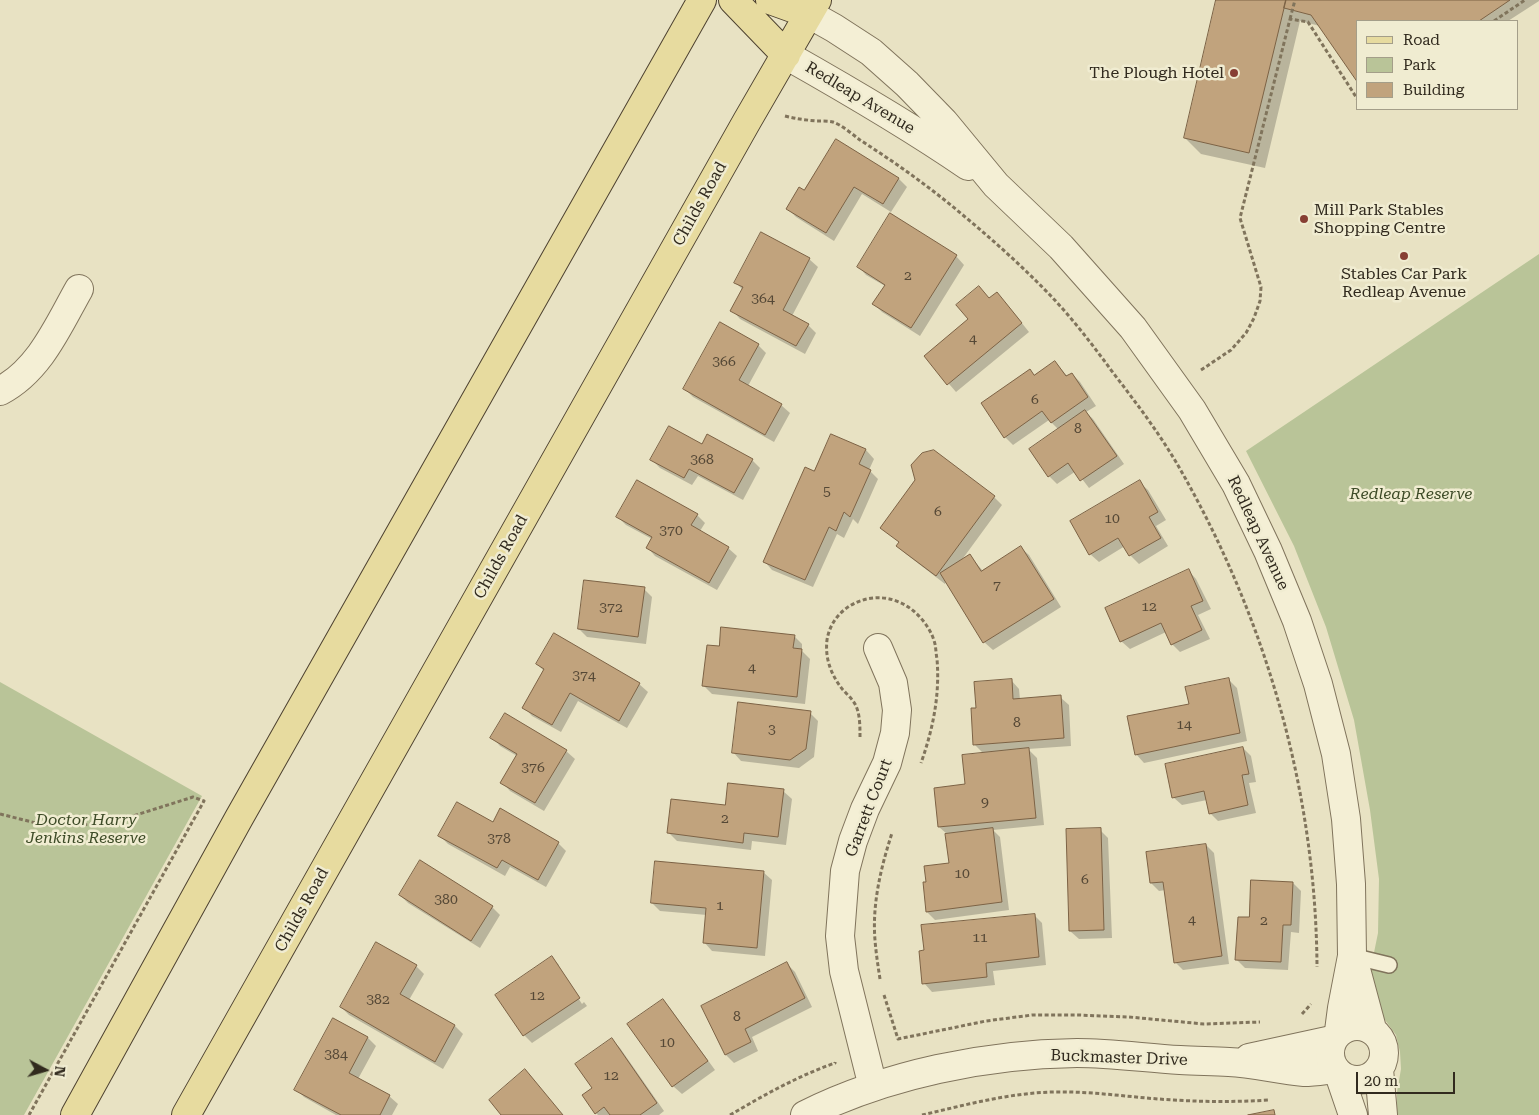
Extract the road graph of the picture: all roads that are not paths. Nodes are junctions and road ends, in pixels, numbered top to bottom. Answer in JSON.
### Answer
{"nodes":[{"id":1,"x":702,"y":0,"type":"edge"},
{"id":2,"x":733,"y":0,"type":"edge"},
{"id":3,"x":770,"y":0,"type":"edge"},
{"id":4,"x":813,"y":7,"type":"edge"},
{"id":5,"x":786,"y":55,"type":"junction"},
{"id":6,"x":996,"y":185,"type":"junction"},
{"id":7,"x":79,"y":288,"type":"dead end"},
{"id":8,"x":0,"y":391,"type":"edge"},
{"id":9,"x":878,"y":648,"type":"dead end"},
{"id":10,"x":1352,"y":956,"type":"junction"},
{"id":11,"x":1389,"y":965,"type":"dead end"},
{"id":12,"x":1372,"y":1029,"type":"junction"},
{"id":13,"x":1336,"y":1036,"type":"junction"},
{"id":14,"x":1231,"y":1062,"type":"junction"},
{"id":15,"x":1380,"y":1069,"type":"junction"},
{"id":16,"x":1337,"y":1072,"type":"junction"},
{"id":17,"x":872,"y":1087,"type":"junction"},
{"id":18,"x":75,"y":1115,"type":"edge"},
{"id":19,"x":186,"y":1115,"type":"edge"},
{"id":20,"x":806,"y":1115,"type":"edge"},
{"id":21,"x":1353,"y":1115,"type":"edge"},
{"id":22,"x":1383,"y":1115,"type":"edge"}],
"edges":[{"from":1,"to":18,"type":"main road"},
{"from":2,"to":5,"type":"main road","name":"Redleap Avenue"},
{"from":3,"to":4,"type":"main road","name":"Redleap Avenue"},
{"from":4,"to":5,"type":"main road","name":"Childs Road"},
{"from":4,"to":6,"type":"street","name":"Redleap Avenue"},
{"from":5,"to":6,"type":"street","name":"Redleap Avenue"},
{"from":5,"to":19,"type":"main road","name":"Childs Road"},
{"from":6,"to":10,"type":"street","name":"Redleap Avenue"},
{"from":7,"to":8,"type":"street"},
{"from":9,"to":17,"type":"street","name":"Garrett Court"},
{"from":10,"to":11,"type":"lane"},
{"from":10,"to":12,"type":"street","name":"Redleap Avenue"},
{"from":10,"to":13,"type":"street","name":"Redleap Avenue"},
{"from":12,"to":13,"type":"street"},
{"from":12,"to":15,"type":"street"},
{"from":13,"to":14,"type":"street","name":"Buckmaster Drive"},
{"from":13,"to":16,"type":"street"},
{"from":14,"to":16,"type":"street","name":"Buckmaster Drive"},
{"from":14,"to":17,"type":"street","name":"Buckmaster Drive"},
{"from":15,"to":16,"type":"street"},
{"from":15,"to":22,"type":"street"},
{"from":16,"to":21,"type":"street"},
{"from":17,"to":20,"type":"street","name":"Buckmaster Drive"}]}
